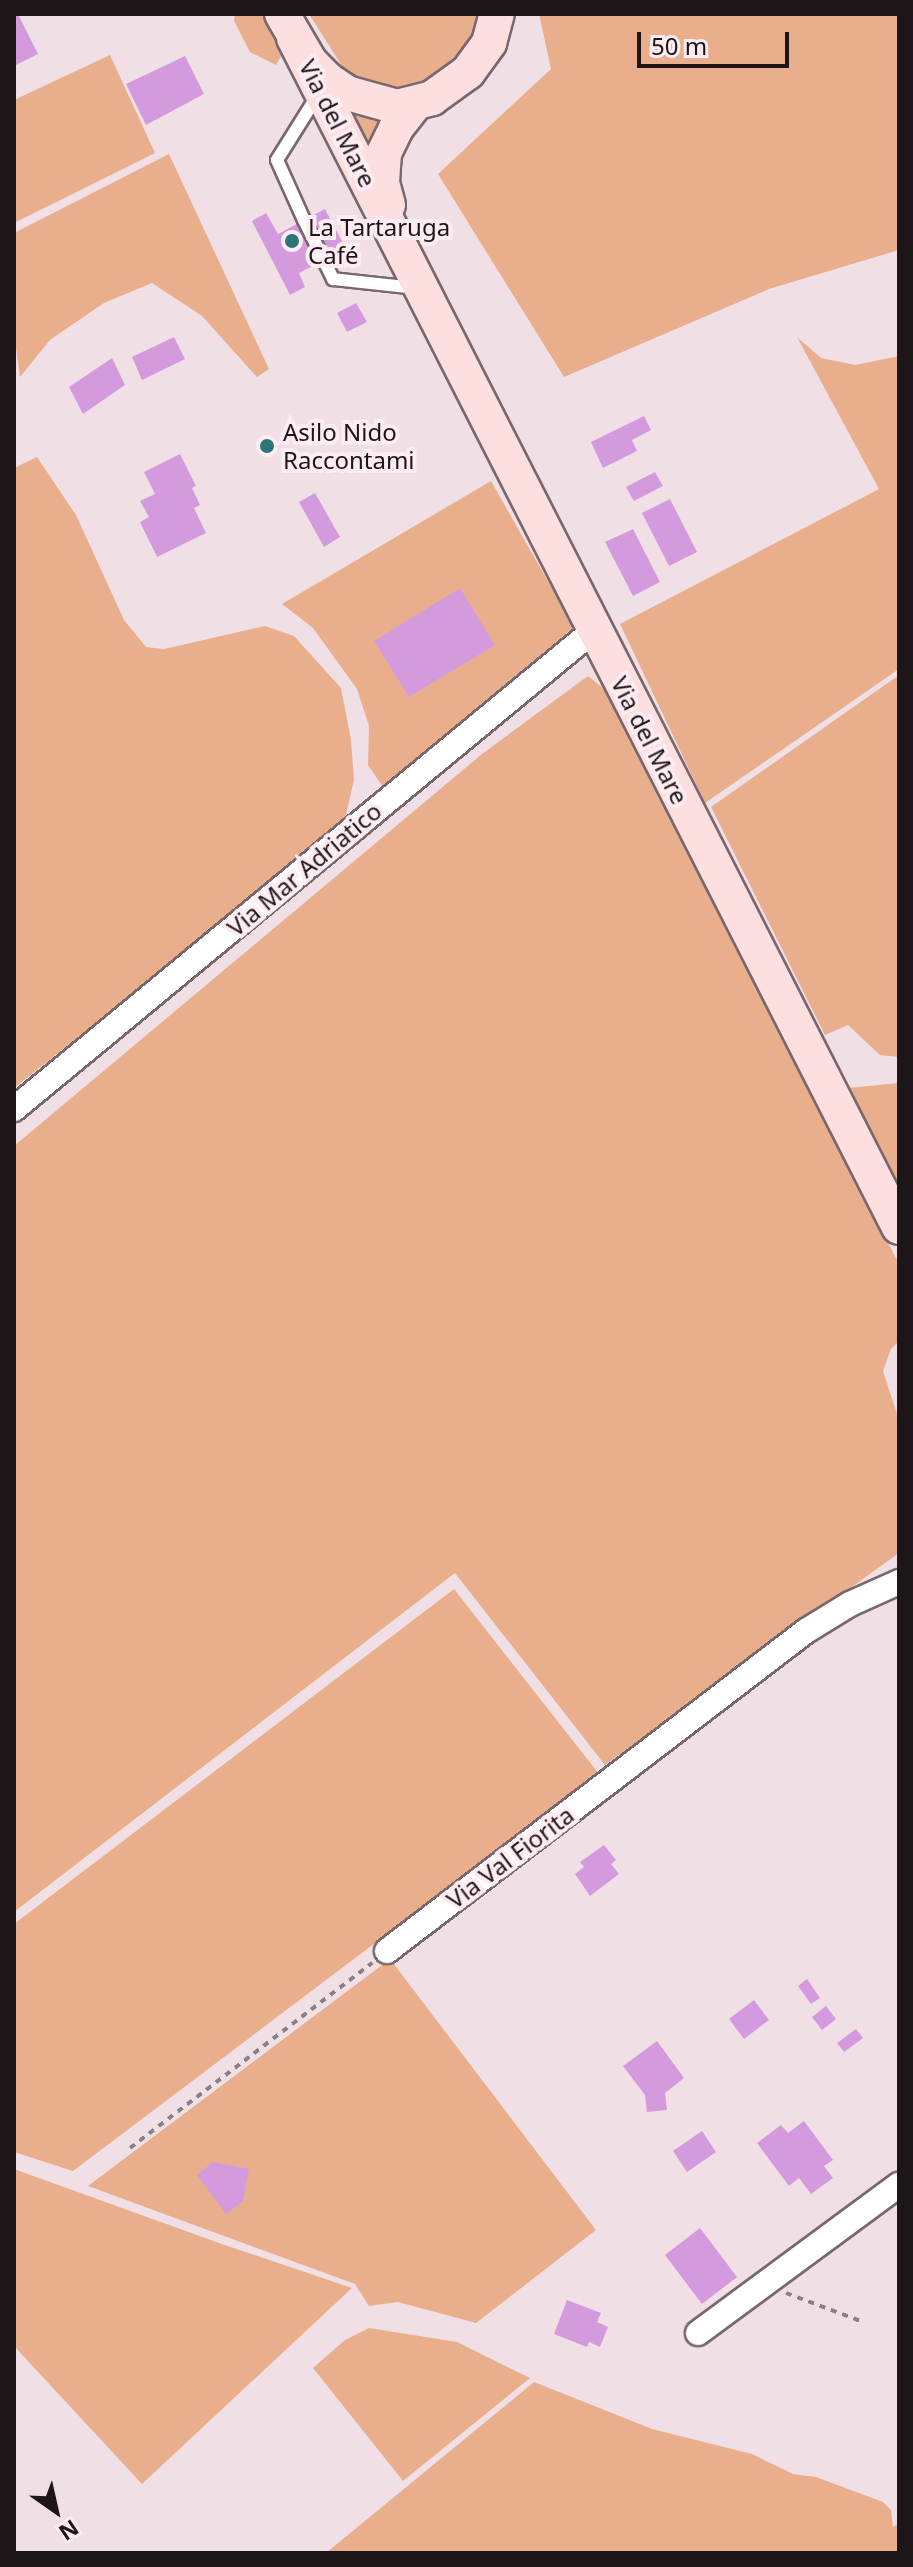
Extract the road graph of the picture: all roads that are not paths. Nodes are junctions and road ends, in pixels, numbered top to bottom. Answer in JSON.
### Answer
{"nodes":[{"id":1,"x":497,"y":14,"type":"edge"},
{"id":2,"x":288,"y":26,"type":"edge"},
{"id":3,"x":321,"y":91,"type":"junction"},
{"id":4,"x":413,"y":106,"type":"junction"},
{"id":5,"x":404,"y":251,"type":"junction"},
{"id":6,"x":422,"y":289,"type":"junction"},
{"id":7,"x":594,"y":630,"type":"junction"},
{"id":8,"x":14,"y":1109,"type":"edge"},
{"id":9,"x":899,"y":1227,"type":"edge"},
{"id":10,"x":899,"y":1582,"type":"edge"},
{"id":11,"x":387,"y":1951,"type":"road end"},
{"id":12,"x":899,"y":2185,"type":"edge"},
{"id":13,"x":698,"y":2333,"type":"dead end"}],
"edges":[{"from":1,"to":4,"type":"main road","name":"Via del Mare"},
{"from":2,"to":3,"type":"main road","name":"Via del Mare"},
{"from":2,"to":4,"type":"main road","name":"Via del Mare"},
{"from":3,"to":5,"type":"main road","name":"Via del Mare"},
{"from":3,"to":6,"type":"lane"},
{"from":4,"to":5,"type":"main road","name":"Via del Mare"},
{"from":5,"to":6,"type":"main road","name":"Via del Mare"},
{"from":6,"to":7,"type":"main road","name":"Via del Mare"},
{"from":7,"to":8,"type":"street","name":"Via Mar Adriatico"},
{"from":7,"to":9,"type":"main road","name":"Via del Mare"},
{"from":10,"to":11,"type":"street","name":"Via Val Fiorita"},
{"from":12,"to":13,"type":"street"}]}
